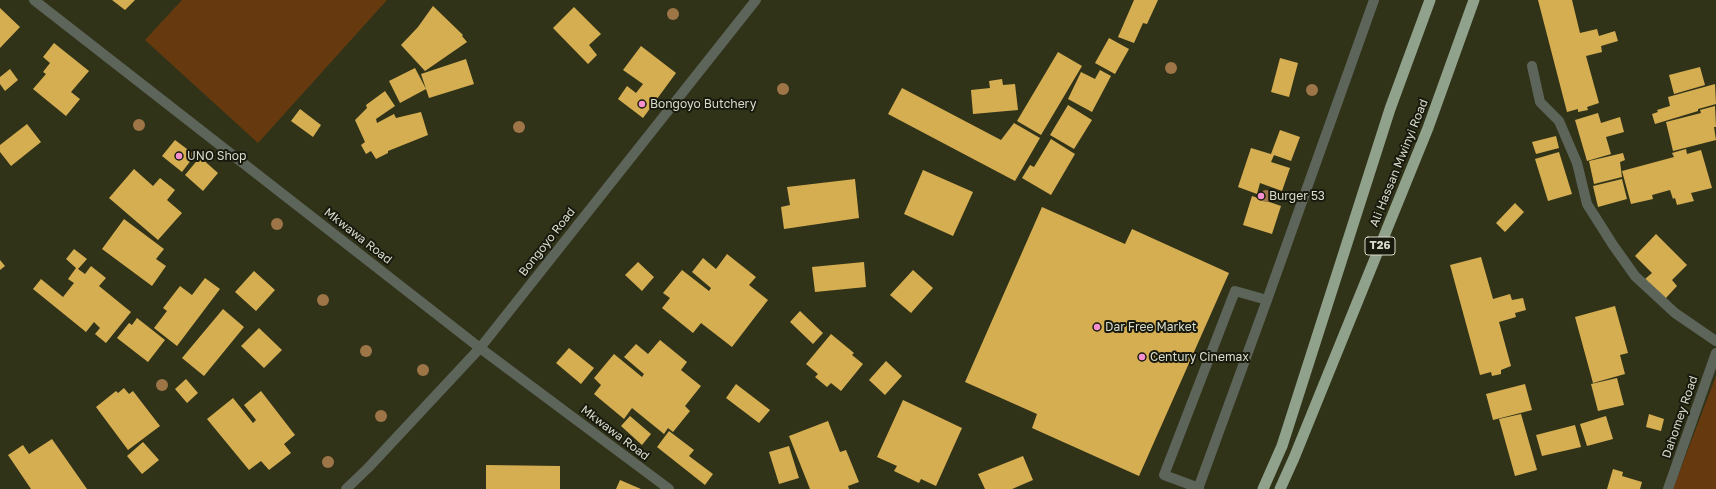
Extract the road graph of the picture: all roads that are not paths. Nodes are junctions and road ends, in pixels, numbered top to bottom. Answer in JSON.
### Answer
{"nodes":[{"id":1,"x":34,"y":0,"type":"edge"},
{"id":2,"x":756,"y":0,"type":"edge"},
{"id":3,"x":1374,"y":0,"type":"edge"},
{"id":4,"x":1430,"y":0,"type":"edge"},
{"id":5,"x":1474,"y":0,"type":"edge"},
{"id":6,"x":1532,"y":66,"type":"dead end"},
{"id":7,"x":1267,"y":300,"type":"junction"},
{"id":8,"x":1716,"y":341,"type":"edge"},
{"id":9,"x":480,"y":348,"type":"junction"},
{"id":10,"x":1716,"y":353,"type":"edge"},
{"id":11,"x":346,"y":489,"type":"edge"},
{"id":12,"x":669,"y":489,"type":"edge"},
{"id":13,"x":1199,"y":489,"type":"edge"},
{"id":14,"x":1263,"y":489,"type":"edge"},
{"id":15,"x":1280,"y":489,"type":"edge"},
{"id":16,"x":1668,"y":489,"type":"edge"}],
"edges":[{"from":1,"to":9,"type":"street","name":"Mkwawa Road"},
{"from":2,"to":9,"type":"street","name":"Bongoyo Road"},
{"from":3,"to":7,"type":"street"},
{"from":4,"to":14,"type":"highway","name":"Ali Hassan Mwinyi Road","number":"T26"},
{"from":5,"to":15,"type":"highway","name":"Ali Hassan Mwinyi Road","number":"T26"},
{"from":6,"to":8,"type":"street"},
{"from":7,"to":13,"type":"street"},
{"from":7,"to":13,"type":"street"},
{"from":9,"to":11,"type":"street","name":"Bongoyo Road"},
{"from":9,"to":12,"type":"street","name":"Mkwawa Road"},
{"from":10,"to":16,"type":"street","name":"Dahomey Road"}]}
